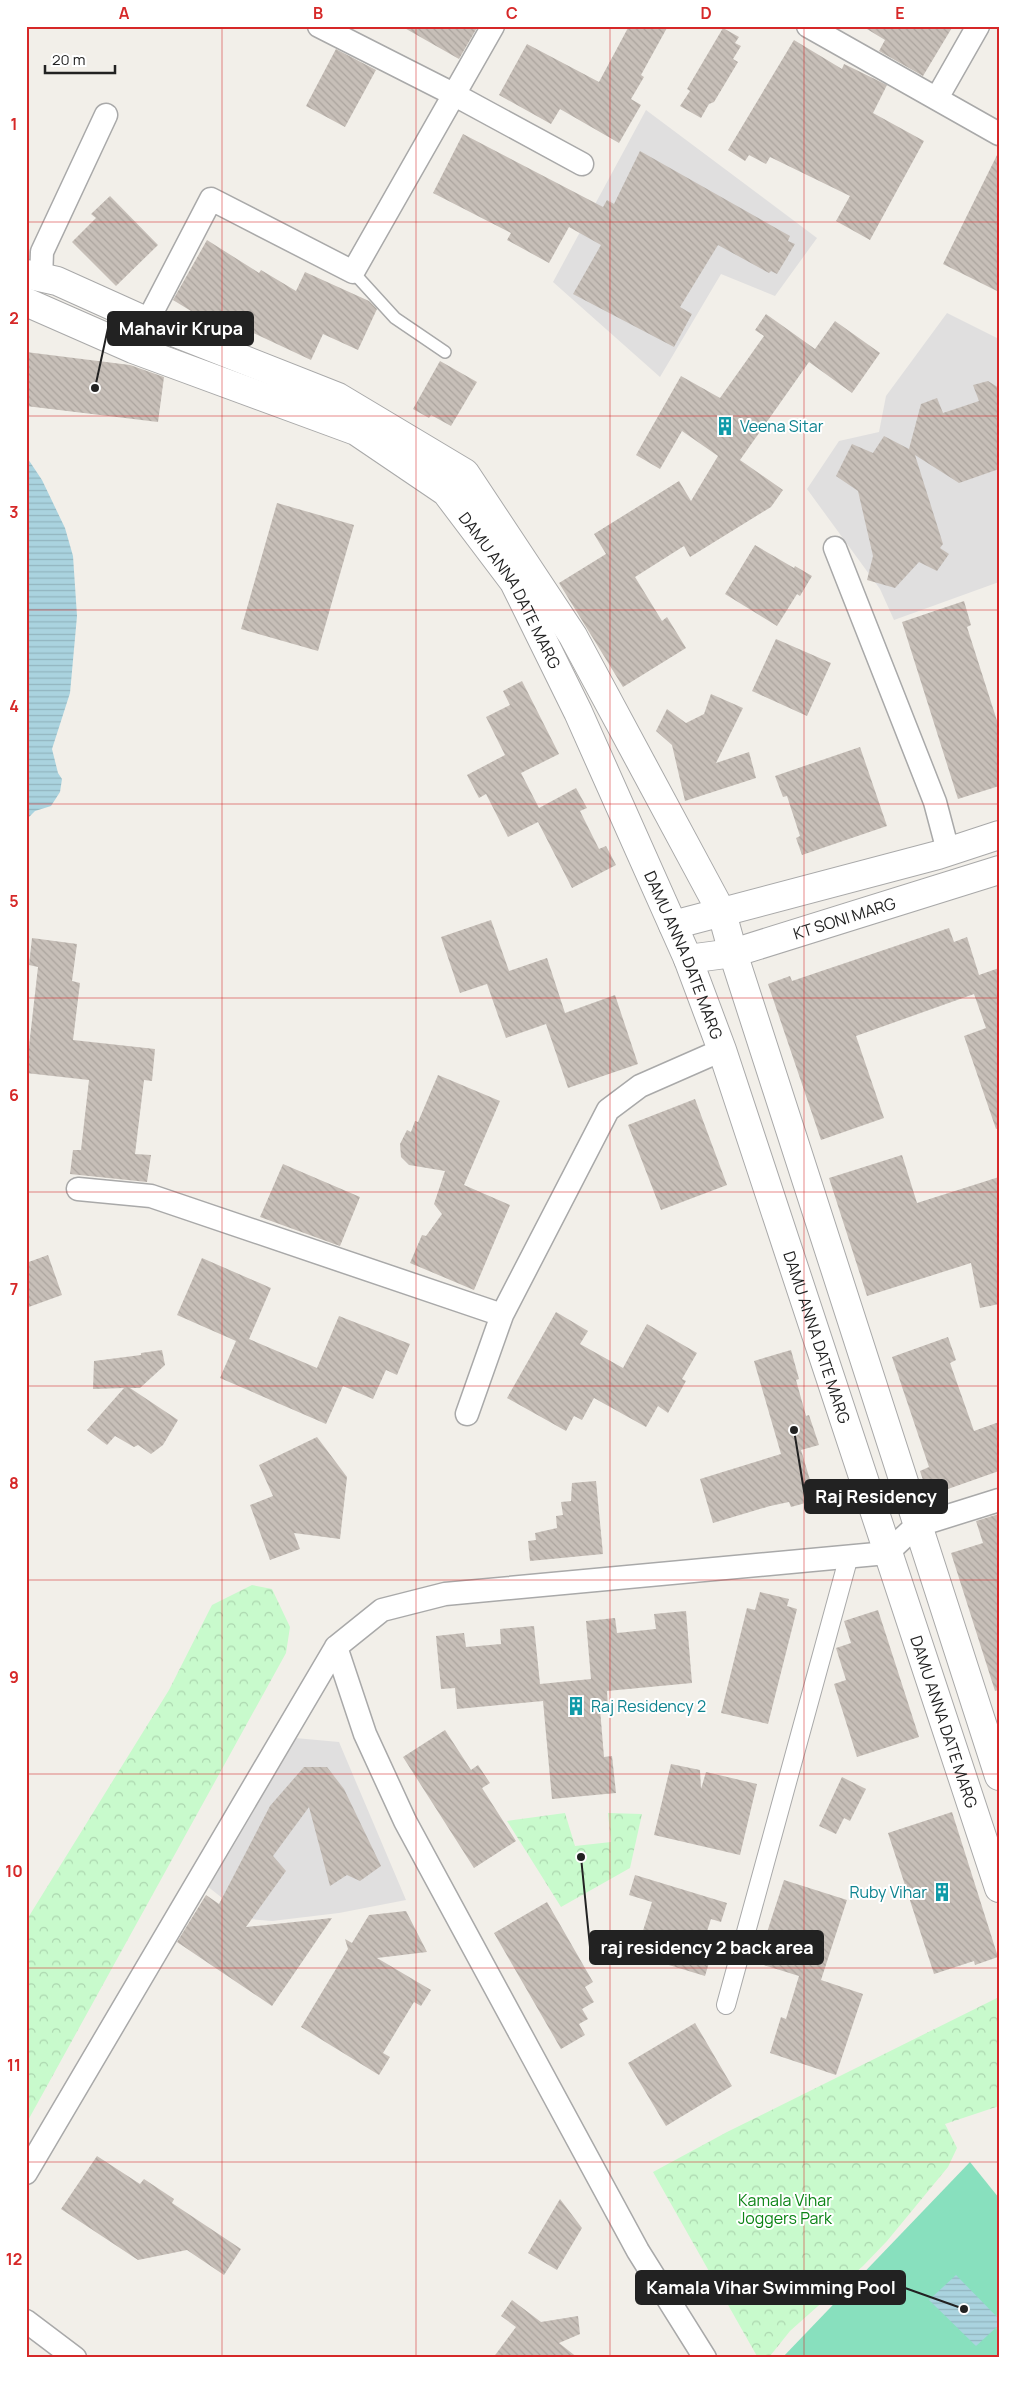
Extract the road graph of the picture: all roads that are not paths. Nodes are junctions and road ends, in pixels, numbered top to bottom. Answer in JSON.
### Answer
{"nodes":[{"id":1,"x":319,"y":26,"type":"edge"},
{"id":2,"x":493,"y":26,"type":"edge"},
{"id":3,"x":808,"y":26,"type":"edge"},
{"id":4,"x":978,"y":26,"type":"edge"},
{"id":5,"x":455,"y":95,"type":"junction"},
{"id":6,"x":936,"y":98,"type":"junction"},
{"id":7,"x":106,"y":114,"type":"dead end"},
{"id":8,"x":999,"y":134,"type":"edge"},
{"id":9,"x":582,"y":164,"type":"dead end"},
{"id":10,"x":353,"y":272,"type":"junction"},
{"id":11,"x":34,"y":276,"type":"edge"},
{"id":12,"x":26,"y":302,"type":"edge"},
{"id":13,"x":148,"y":322,"type":"junction"},
{"id":14,"x":133,"y":349,"type":"junction"},
{"id":15,"x":445,"y":352,"type":"dead end"},
{"id":16,"x":835,"y":548,"type":"dead end"},
{"id":17,"x":999,"y":835,"type":"edge"},
{"id":18,"x":948,"y":851,"type":"junction"},
{"id":19,"x":999,"y":870,"type":"edge"},
{"id":20,"x":722,"y":913,"type":"junction"},
{"id":21,"x":673,"y":925,"type":"junction"},
{"id":22,"x":732,"y":953,"type":"junction"},
{"id":23,"x":688,"y":959,"type":"junction"},
{"id":24,"x":722,"y":1050,"type":"junction"},
{"id":25,"x":78,"y":1190,"type":"dead end"},
{"id":26,"x":502,"y":1315,"type":"junction"},
{"id":27,"x":467,"y":1414,"type":"dead end"},
{"id":28,"x":999,"y":1500,"type":"edge"},
{"id":29,"x":916,"y":1526,"type":"junction"},
{"id":30,"x":888,"y":1552,"type":"junction"},
{"id":31,"x":849,"y":1556,"type":"junction"},
{"id":32,"x":336,"y":1646,"type":"junction"},
{"id":33,"x":999,"y":1776,"type":"edge"},
{"id":34,"x":999,"y":1888,"type":"edge"},
{"id":35,"x":726,"y":2005,"type":"dead end"},
{"id":36,"x":26,"y":2173,"type":"edge"},
{"id":37,"x":26,"y":2322,"type":"edge"},
{"id":38,"x":75,"y":2358,"type":"edge"},
{"id":39,"x":705,"y":2358,"type":"edge"}],
"edges":[{"from":1,"to":5,"type":"street"},
{"from":2,"to":5,"type":"street"},
{"from":3,"to":6,"type":"street"},
{"from":4,"to":6,"type":"street"},
{"from":5,"to":9,"type":"street"},
{"from":5,"to":10,"type":"street"},
{"from":6,"to":8,"type":"street"},
{"from":7,"to":11,"type":"street"},
{"from":10,"to":13,"type":"street"},
{"from":10,"to":15,"type":"lane"},
{"from":11,"to":13,"type":"street","name":"DAMU ANNA DATE MARG"},
{"from":12,"to":14,"type":"street","name":"DAMU ANNA DATE MARG"},
{"from":13,"to":14,"type":"street"},
{"from":13,"to":20,"type":"street","name":"DAMU ANNA DATE MARG"},
{"from":14,"to":21,"type":"street","name":"DAMU ANNA DATE MARG"},
{"from":16,"to":18,"type":"street"},
{"from":17,"to":18,"type":"street"},
{"from":18,"to":20,"type":"street"},
{"from":19,"to":22,"type":"street","name":"KT SONI MARG"},
{"from":20,"to":21,"type":"street"},
{"from":20,"to":22,"type":"street","name":"DAMU ANNA DATE MARG"},
{"from":21,"to":23,"type":"street","name":"DAMU ANNA DATE MARG"},
{"from":22,"to":23,"type":"street","name":"KT SONI MARG"},
{"from":22,"to":29,"type":"street","name":"DAMU ANNA DATE MARG"},
{"from":23,"to":24,"type":"street","name":"DAMU ANNA DATE MARG"},
{"from":24,"to":26,"type":"street"},
{"from":24,"to":30,"type":"street","name":"DAMU ANNA DATE MARG"},
{"from":25,"to":26,"type":"street"},
{"from":26,"to":27,"type":"street"},
{"from":28,"to":29,"type":"street"},
{"from":29,"to":30,"type":"street"},
{"from":29,"to":33,"type":"street","name":"DAMU ANNA DATE MARG"},
{"from":30,"to":31,"type":"street"},
{"from":30,"to":34,"type":"street","name":"DAMU ANNA DATE MARG"},
{"from":31,"to":32,"type":"street"},
{"from":31,"to":35,"type":"street"},
{"from":32,"to":36,"type":"street"},
{"from":32,"to":39,"type":"street"},
{"from":37,"to":38,"type":"street"}]}
